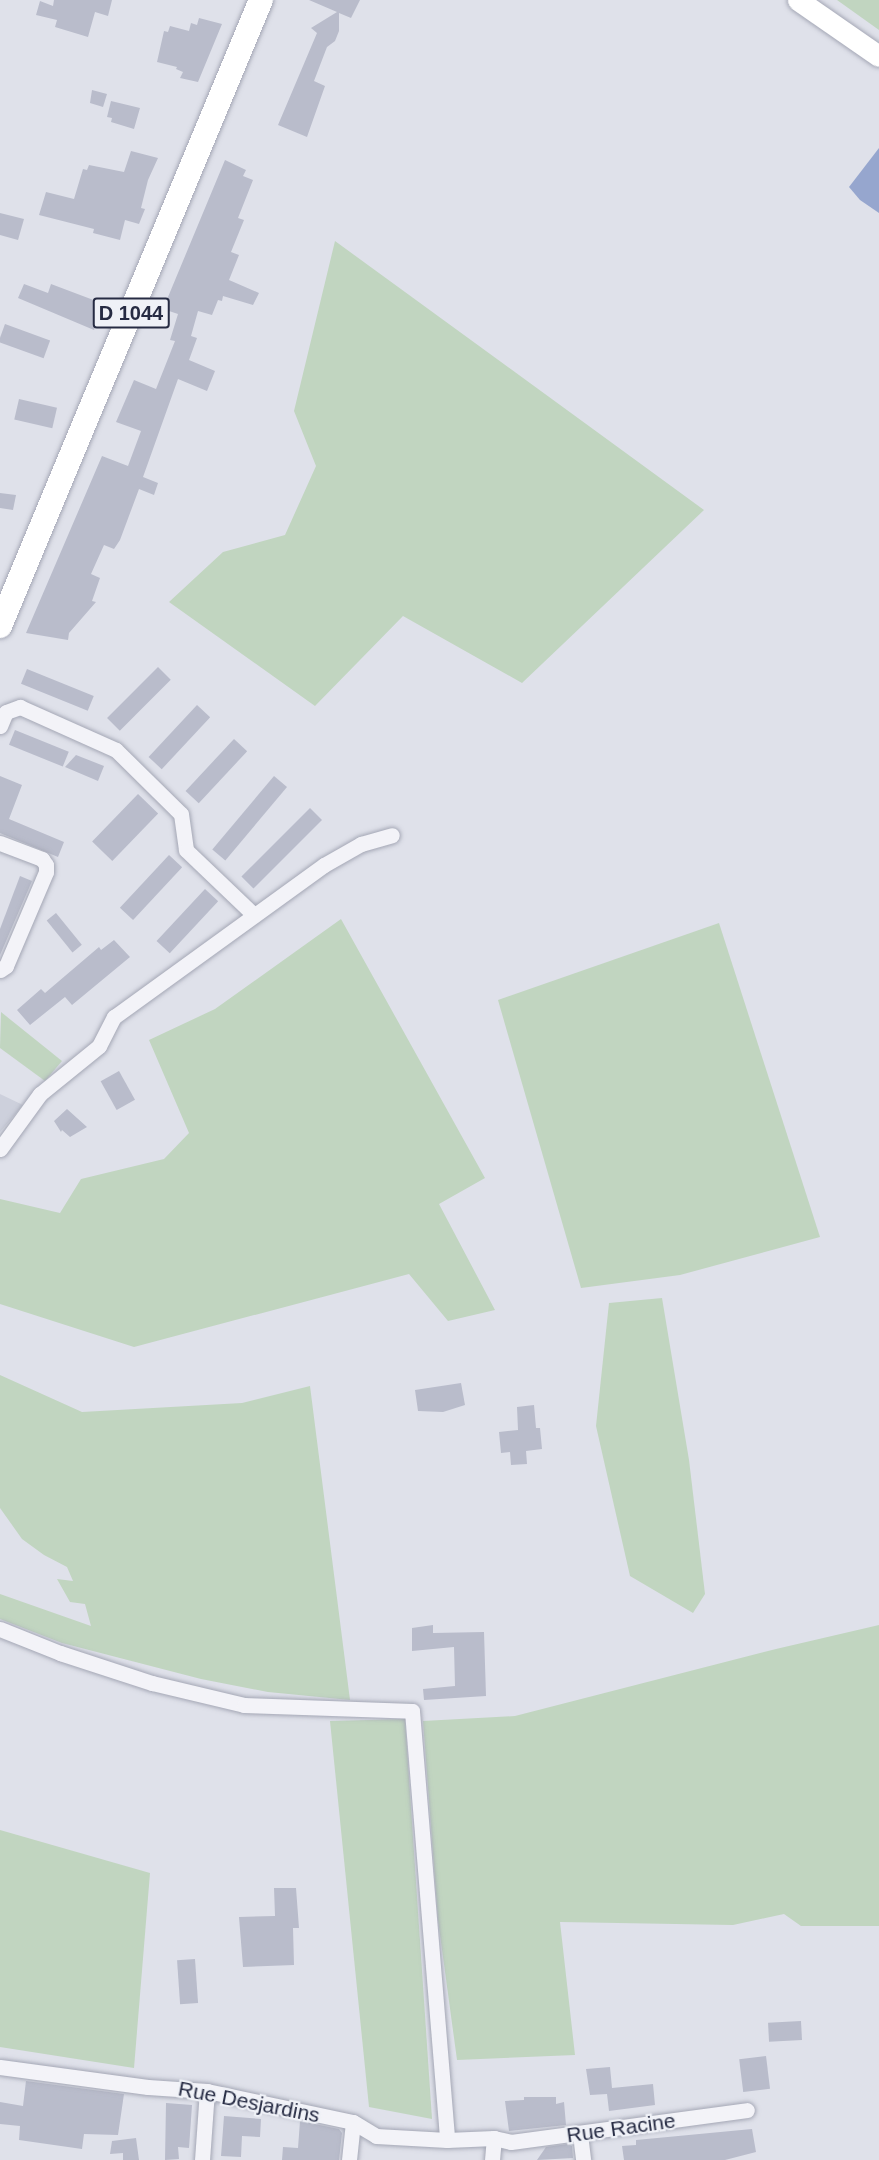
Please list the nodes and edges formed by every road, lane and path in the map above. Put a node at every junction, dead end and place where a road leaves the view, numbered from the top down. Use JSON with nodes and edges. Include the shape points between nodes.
{"nodes":[{"id":1,"x":261,"y":0,"type":"edge"},
{"id":2,"x":798,"y":0,"type":"edge"},
{"id":3,"x":879,"y":57,"type":"edge"},
{"id":4,"x":0,"y":626,"type":"edge"},
{"id":5,"x":0,"y":726,"type":"edge"},
{"id":6,"x":392,"y":835,"type":"dead end"},
{"id":7,"x":0,"y":843,"type":"edge"},
{"id":8,"x":254,"y":915,"type":"junction"},
{"id":9,"x":0,"y":970,"type":"edge"},
{"id":10,"x":0,"y":1149,"type":"edge"},
{"id":11,"x":0,"y":1629,"type":"edge"},
{"id":12,"x":0,"y":2067,"type":"edge"},
{"id":13,"x":207,"y":2091,"type":"junction"},
{"id":14,"x":747,"y":2110,"type":"dead end"},
{"id":15,"x":353,"y":2122,"type":"junction"},
{"id":16,"x":580,"y":2134,"type":"junction"},
{"id":17,"x":494,"y":2138,"type":"junction"},
{"id":18,"x":447,"y":2139,"type":"junction"},
{"id":19,"x":202,"y":2160,"type":"edge"},
{"id":20,"x":349,"y":2160,"type":"edge"},
{"id":21,"x":492,"y":2160,"type":"edge"},
{"id":22,"x":583,"y":2160,"type":"edge"}],
"edges":[{"from":1,"to":4,"type":"main road","number":"D 1044"},
{"from":2,"to":3,"type":"street"},
{"from":5,"to":8,"type":"street","via":[[6,712],[20,707],[116,750],[181,814],[186,850]]},
{"from":6,"to":8,"type":"street","via":[[361,844],[324,865]]},
{"from":7,"to":9,"type":"street","via":[[42,859],[46,865],[6,966]]},
{"from":8,"to":10,"type":"street","via":[[114,1017],[99,1046],[40,1094]]},
{"from":11,"to":18,"type":"street","via":[[152,1683],[244,1704],[412,1711]]},
{"from":12,"to":13,"type":"street","name":"Rue Desjardins"},
{"from":13,"to":15,"type":"street","name":"Rue Desjardins"},
{"from":13,"to":19,"type":"street"},
{"from":14,"to":16,"type":"street","name":"Rue Racine"},
{"from":15,"to":18,"type":"street","name":"Rue Desjardins","via":[[376,2136]]},
{"from":15,"to":20,"type":"street"},
{"from":16,"to":17,"type":"street","name":"Rue Racine","via":[[511,2142]]},
{"from":16,"to":22,"type":"street"},
{"from":17,"to":18,"type":"street","name":"Rue Desjardins"},
{"from":17,"to":21,"type":"street"}]}
